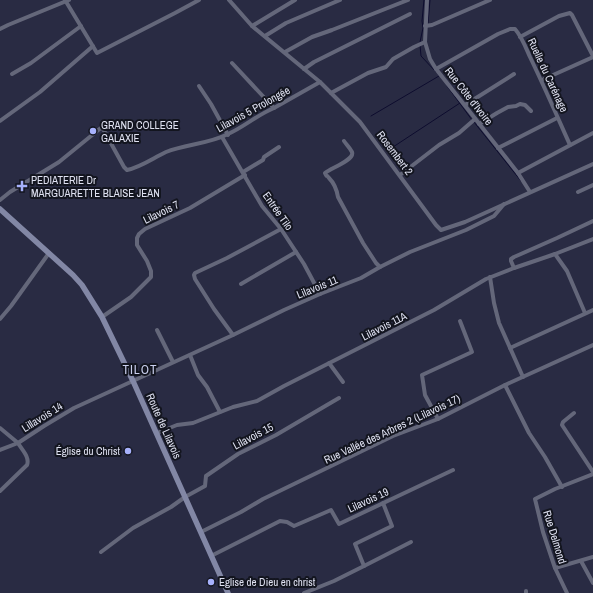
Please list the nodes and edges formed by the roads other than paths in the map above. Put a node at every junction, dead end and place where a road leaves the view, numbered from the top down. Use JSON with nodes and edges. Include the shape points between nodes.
{"nodes":[{"id":1,"x":67,"y":0,"type":"edge"},
{"id":2,"x":198,"y":0,"type":"edge"},
{"id":3,"x":229,"y":0,"type":"edge"},
{"id":4,"x":295,"y":0,"type":"edge"},
{"id":5,"x":340,"y":0,"type":"edge"},
{"id":6,"x":408,"y":0,"type":"edge"},
{"id":7,"x":426,"y":0,"type":"edge"},
{"id":8,"x":490,"y":0,"type":"edge"},
{"id":9,"x":410,"y":14,"type":"dead end"},
{"id":10,"x":81,"y":26,"type":"junction"},
{"id":11,"x":252,"y":26,"type":"junction"},
{"id":12,"x":425,"y":26,"type":"junction"},
{"id":13,"x":0,"y":29,"type":"edge"},
{"id":14,"x":265,"y":36,"type":"junction"},
{"id":15,"x":520,"y":37,"type":"junction"},
{"id":16,"x":424,"y":43,"type":"junction"},
{"id":17,"x":93,"y":46,"type":"junction"},
{"id":18,"x":285,"y":52,"type":"junction"},
{"id":19,"x":593,"y":56,"type":"edge"},
{"id":20,"x":232,"y":63,"type":"dead end"},
{"id":21,"x":304,"y":69,"type":"junction"},
{"id":22,"x":436,"y":69,"type":"junction"},
{"id":23,"x":12,"y":74,"type":"dead end"},
{"id":24,"x":514,"y":74,"type":"dead end"},
{"id":25,"x":542,"y":80,"type":"junction"},
{"id":26,"x":320,"y":82,"type":"junction"},
{"id":27,"x":199,"y":86,"type":"dead end"},
{"id":28,"x":331,"y":93,"type":"junction"},
{"id":29,"x":464,"y":105,"type":"junction"},
{"id":30,"x":274,"y":108,"type":"junction"},
{"id":31,"x":532,"y":111,"type":"dead end"},
{"id":32,"x":557,"y":118,"type":"junction"},
{"id":33,"x":476,"y":119,"type":"junction"},
{"id":34,"x":0,"y":122,"type":"edge"},
{"id":35,"x":479,"y":124,"type":"junction"},
{"id":36,"x":593,"y":133,"type":"edge"},
{"id":37,"x":228,"y":135,"type":"junction"},
{"id":38,"x":222,"y":137,"type":"junction"},
{"id":39,"x":344,"y":141,"type":"dead end"},
{"id":40,"x":570,"y":145,"type":"junction"},
{"id":41,"x":279,"y":147,"type":"dead end"},
{"id":42,"x":498,"y":148,"type":"junction"},
{"id":43,"x":593,"y":164,"type":"edge"},
{"id":44,"x":244,"y":173,"type":"junction"},
{"id":45,"x":518,"y":173,"type":"junction"},
{"id":46,"x":400,"y":175,"type":"junction"},
{"id":47,"x":593,"y":185,"type":"edge"},
{"id":48,"x":530,"y":192,"type":"junction"},
{"id":49,"x":578,"y":192,"type":"dead end"},
{"id":50,"x":0,"y":200,"type":"edge"},
{"id":51,"x":504,"y":204,"type":"junction"},
{"id":52,"x":0,"y":209,"type":"edge"},
{"id":53,"x":593,"y":221,"type":"edge"},
{"id":54,"x":281,"y":229,"type":"junction"},
{"id":55,"x":441,"y":230,"type":"junction"},
{"id":56,"x":444,"y":238,"type":"junction"},
{"id":57,"x":593,"y":239,"type":"edge"},
{"id":58,"x":296,"y":252,"type":"junction"},
{"id":59,"x":49,"y":253,"type":"junction"},
{"id":60,"x":555,"y":254,"type":"junction"},
{"id":61,"x":380,"y":267,"type":"junction"},
{"id":62,"x":514,"y":268,"type":"junction"},
{"id":63,"x":490,"y":277,"type":"junction"},
{"id":64,"x":241,"y":284,"type":"dead end"},
{"id":65,"x":320,"y":294,"type":"junction"},
{"id":66,"x":593,"y":310,"type":"edge"},
{"id":67,"x":585,"y":313,"type":"junction"},
{"id":68,"x":102,"y":317,"type":"junction"},
{"id":69,"x":0,"y":319,"type":"edge"},
{"id":70,"x":460,"y":321,"type":"dead end"},
{"id":71,"x":157,"y":330,"type":"dead end"},
{"id":72,"x":233,"y":335,"type":"junction"},
{"id":73,"x":593,"y":345,"type":"edge"},
{"id":74,"x":510,"y":348,"type":"junction"},
{"id":75,"x":190,"y":354,"type":"junction"},
{"id":76,"x":174,"y":362,"type":"junction"},
{"id":77,"x":329,"y":363,"type":"junction"},
{"id":78,"x":523,"y":377,"type":"junction"},
{"id":79,"x":132,"y":380,"type":"junction"},
{"id":80,"x":343,"y":382,"type":"dead end"},
{"id":81,"x":505,"y":385,"type":"junction"},
{"id":82,"x":339,"y":398,"type":"dead end"},
{"id":83,"x":220,"y":412,"type":"junction"},
{"id":84,"x":574,"y":413,"type":"dead end"},
{"id":85,"x":438,"y":419,"type":"junction"},
{"id":86,"x":0,"y":428,"type":"edge"},
{"id":87,"x":157,"y":434,"type":"junction"},
{"id":88,"x":18,"y":443,"type":"junction"},
{"id":89,"x":0,"y":450,"type":"edge"},
{"id":90,"x":453,"y":470,"type":"dead end"},
{"id":91,"x":593,"y":473,"type":"edge"},
{"id":92,"x":562,"y":487,"type":"junction"},
{"id":93,"x":0,"y":491,"type":"edge"},
{"id":94,"x":185,"y":497,"type":"junction"},
{"id":95,"x":382,"y":503,"type":"junction"},
{"id":96,"x":201,"y":532,"type":"junction"},
{"id":97,"x":411,"y":542,"type":"dead end"},
{"id":98,"x":101,"y":552,"type":"dead end"},
{"id":99,"x":211,"y":556,"type":"junction"},
{"id":100,"x":593,"y":557,"type":"edge"},
{"id":101,"x":581,"y":560,"type":"junction"},
{"id":102,"x":364,"y":566,"type":"junction"},
{"id":103,"x":555,"y":568,"type":"junction"},
{"id":104,"x":593,"y":583,"type":"edge"},
{"id":105,"x":228,"y":593,"type":"edge"},
{"id":106,"x":304,"y":593,"type":"edge"},
{"id":107,"x":567,"y":593,"type":"edge"}],
"edges":[{"from":1,"to":10,"type":"street"},
{"from":1,"to":13,"type":"street"},
{"from":2,"to":17,"type":"street","via":[[97,53]]},
{"from":3,"to":11,"type":"street","name":"Rosembert 2"},
{"from":4,"to":11,"type":"street"},
{"from":5,"to":14,"type":"street","via":[[286,23]]},
{"from":6,"to":18,"type":"street","via":[[312,37]]},
{"from":7,"to":12,"type":"street","name":"Rue Côte d'Ivoire"},
{"from":8,"to":12,"type":"street"},
{"from":9,"to":21,"type":"street"},
{"from":10,"to":17,"type":"street"},
{"from":10,"to":23,"type":"street"},
{"from":11,"to":14,"type":"street","name":"Rosembert 2"},
{"from":12,"to":16,"type":"street","name":"Rue Côte d'Ivoire"},
{"from":14,"to":18,"type":"street","name":"Rosembert 2"},
{"from":15,"to":19,"type":"street","via":[[559,16],[570,13]]},
{"from":15,"to":22,"type":"street","name":"Ruelle du Carénage","via":[[515,29],[510,29]]},
{"from":15,"to":25,"type":"street","name":"Ruelle du Carénage"},
{"from":16,"to":22,"type":"street","name":"Rue Côte d'Ivoire"},
{"from":16,"to":28,"type":"street","via":[[393,58],[386,66]]},
{"from":17,"to":34,"type":"street","via":[[40,92]]},
{"from":18,"to":21,"type":"street","name":"Rosembert 2"},
{"from":19,"to":25,"type":"street"},
{"from":20,"to":30,"type":"street"},
{"from":21,"to":26,"type":"street","name":"Rosembert 2"},
{"from":22,"to":29,"type":"street","name":"Rue Côte d'Ivoire"},
{"from":24,"to":29,"type":"street"},
{"from":25,"to":32,"type":"street","name":"Ruelle du Carénage"},
{"from":26,"to":28,"type":"street","name":"Rosembert 2"},
{"from":26,"to":30,"type":"street","name":"Lilavois 5 Prolongée"},
{"from":27,"to":37,"type":"street"},
{"from":28,"to":46,"type":"street","name":"Rosembert 2","via":[[360,122]]},
{"from":29,"to":33,"type":"street","name":"Rue Côte d'Ivoire"},
{"from":30,"to":37,"type":"street","name":"Lilavois 5 Prolongée"},
{"from":31,"to":35,"type":"street","via":[[520,104],[508,107]]},
{"from":32,"to":40,"type":"street","name":"Ruelle du Carénage"},
{"from":32,"to":42,"type":"street"},
{"from":33,"to":35,"type":"street","name":"Rue Côte d'Ivoire"},
{"from":33,"to":46,"type":"street"},
{"from":35,"to":42,"type":"street","name":"Rue Côte d'Ivoire"},
{"from":36,"to":40,"type":"street"},
{"from":37,"to":38,"type":"street","name":"Lilavois 5 Prolongée"},
{"from":38,"to":44,"type":"street","name":"Entrée Tilo"},
{"from":38,"to":50,"type":"street","name":"Lilavois 5 Prolongée","via":[[168,151],[127,170],[102,127],[59,162]]},
{"from":39,"to":61,"type":"street","via":[[352,155],[325,173],[348,217]]},
{"from":40,"to":45,"type":"street"},
{"from":41,"to":44,"type":"street"},
{"from":42,"to":45,"type":"street","name":"Rue Côte d'Ivoire"},
{"from":43,"to":48,"type":"street"},
{"from":44,"to":54,"type":"street","name":"Entrée Tilo","via":[[262,206]]},
{"from":44,"to":68,"type":"street","name":"Lilavois 7","via":[[190,208],[139,234],[137,245],[152,271],[151,277],[131,298]]},
{"from":45,"to":48,"type":"street","name":"Rue Côte d'Ivoire"},
{"from":46,"to":55,"type":"street","name":"Rosembert 2"},
{"from":47,"to":49,"type":"street"},
{"from":48,"to":51,"type":"street"},
{"from":51,"to":55,"type":"street"},
{"from":51,"to":56,"type":"street","name":"Lilavois 11","via":[[494,216]]},
{"from":52,"to":59,"type":"main road","name":"Route de Lilavois"},
{"from":53,"to":62,"type":"street","via":[[514,256],[511,261]]},
{"from":54,"to":58,"type":"street","name":"Entrée Tilo"},
{"from":54,"to":72,"type":"street","via":[[194,274],[214,309]]},
{"from":55,"to":56,"type":"street","name":"Rosembert 2"},
{"from":56,"to":61,"type":"street","name":"Lilavois 11"},
{"from":57,"to":60,"type":"street","name":"Lilavois 11A"},
{"from":58,"to":64,"type":"street"},
{"from":58,"to":65,"type":"street","name":"Entrée Tilo"},
{"from":59,"to":68,"type":"main road","name":"Route de Lilavois","via":[[82,285]]},
{"from":59,"to":69,"type":"street"},
{"from":60,"to":62,"type":"street","name":"Lilavois 11A"},
{"from":60,"to":67,"type":"street","via":[[567,271]]},
{"from":61,"to":65,"type":"street","name":"Lilavois 11","via":[[361,278]]},
{"from":62,"to":63,"type":"street","name":"Lilavois 11A"},
{"from":63,"to":74,"type":"street","via":[[499,323]]},
{"from":63,"to":77,"type":"street","name":"Lilavois 11A","via":[[428,313]]},
{"from":65,"to":72,"type":"street","name":"Lilavois 11"},
{"from":66,"to":67,"type":"street"},
{"from":67,"to":74,"type":"street"},
{"from":68,"to":79,"type":"main road","name":"Route de Lilavois"},
{"from":70,"to":85,"type":"street","via":[[472,352],[422,375],[426,395]]},
{"from":71,"to":76,"type":"street"},
{"from":72,"to":75,"type":"street","name":"Lilavois 11"},
{"from":73,"to":78,"type":"street","name":"Rue Vallée des Arbres 2 (Lilavois 17)"},
{"from":74,"to":78,"type":"street"},
{"from":75,"to":76,"type":"street","name":"Lilavois 11"},
{"from":75,"to":83,"type":"street","via":[[198,375]]},
{"from":76,"to":79,"type":"street","name":"Lilavois 11"},
{"from":77,"to":80,"type":"street"},
{"from":77,"to":83,"type":"street","name":"Lilavois 11A","via":[[257,401]]},
{"from":78,"to":81,"type":"street","name":"Rue Vallée des Arbres 2 (Lilavois 17)"},
{"from":79,"to":87,"type":"main road","name":"Route de Lilavois"},
{"from":79,"to":88,"type":"street","name":"Lillavois 14","via":[[62,415]]},
{"from":81,"to":85,"type":"street","name":"Rue Vallée des Arbres 2 (Lilavois 17)"},
{"from":81,"to":92,"type":"street","via":[[528,433]]},
{"from":82,"to":94,"type":"street","name":"Lilavois 15","via":[[238,454],[206,476],[205,486]]},
{"from":83,"to":87,"type":"street","name":"Lilavois 11A"},
{"from":84,"to":91,"type":"street","via":[[562,424]]},
{"from":85,"to":96,"type":"street","name":"Rue Vallée des Arbres 2 (Lilavois 17)","via":[[386,440]]},
{"from":86,"to":88,"type":"street"},
{"from":87,"to":94,"type":"main road","name":"Route de Lilavois"},
{"from":88,"to":89,"type":"street"},
{"from":88,"to":93,"type":"street","name":"Lillavois 14","via":[[28,457],[27,465]]},
{"from":90,"to":95,"type":"street","name":"Lilavois 19"},
{"from":91,"to":92,"type":"street","name":"Rue Delmond"},
{"from":92,"to":103,"type":"street","name":"Rue Delmond","via":[[535,499]]},
{"from":94,"to":96,"type":"main road","name":"Route de Lilavois"},
{"from":94,"to":98,"type":"street","via":[[133,528]]},
{"from":95,"to":99,"type":"street","name":"Lilavois 19","via":[[339,524],[331,510],[294,526],[280,521]]},
{"from":95,"to":102,"type":"street","via":[[392,526],[355,544]]},
{"from":96,"to":99,"type":"main road","name":"Route de Lilavois"},
{"from":97,"to":102,"type":"street"},
{"from":99,"to":105,"type":"main road","name":"Route de Lilavois"},
{"from":100,"to":101,"type":"street"},
{"from":101,"to":103,"type":"street"},
{"from":101,"to":104,"type":"street"},
{"from":102,"to":106,"type":"street"},
{"from":103,"to":107,"type":"street","name":"Rue Delmond"}]}
